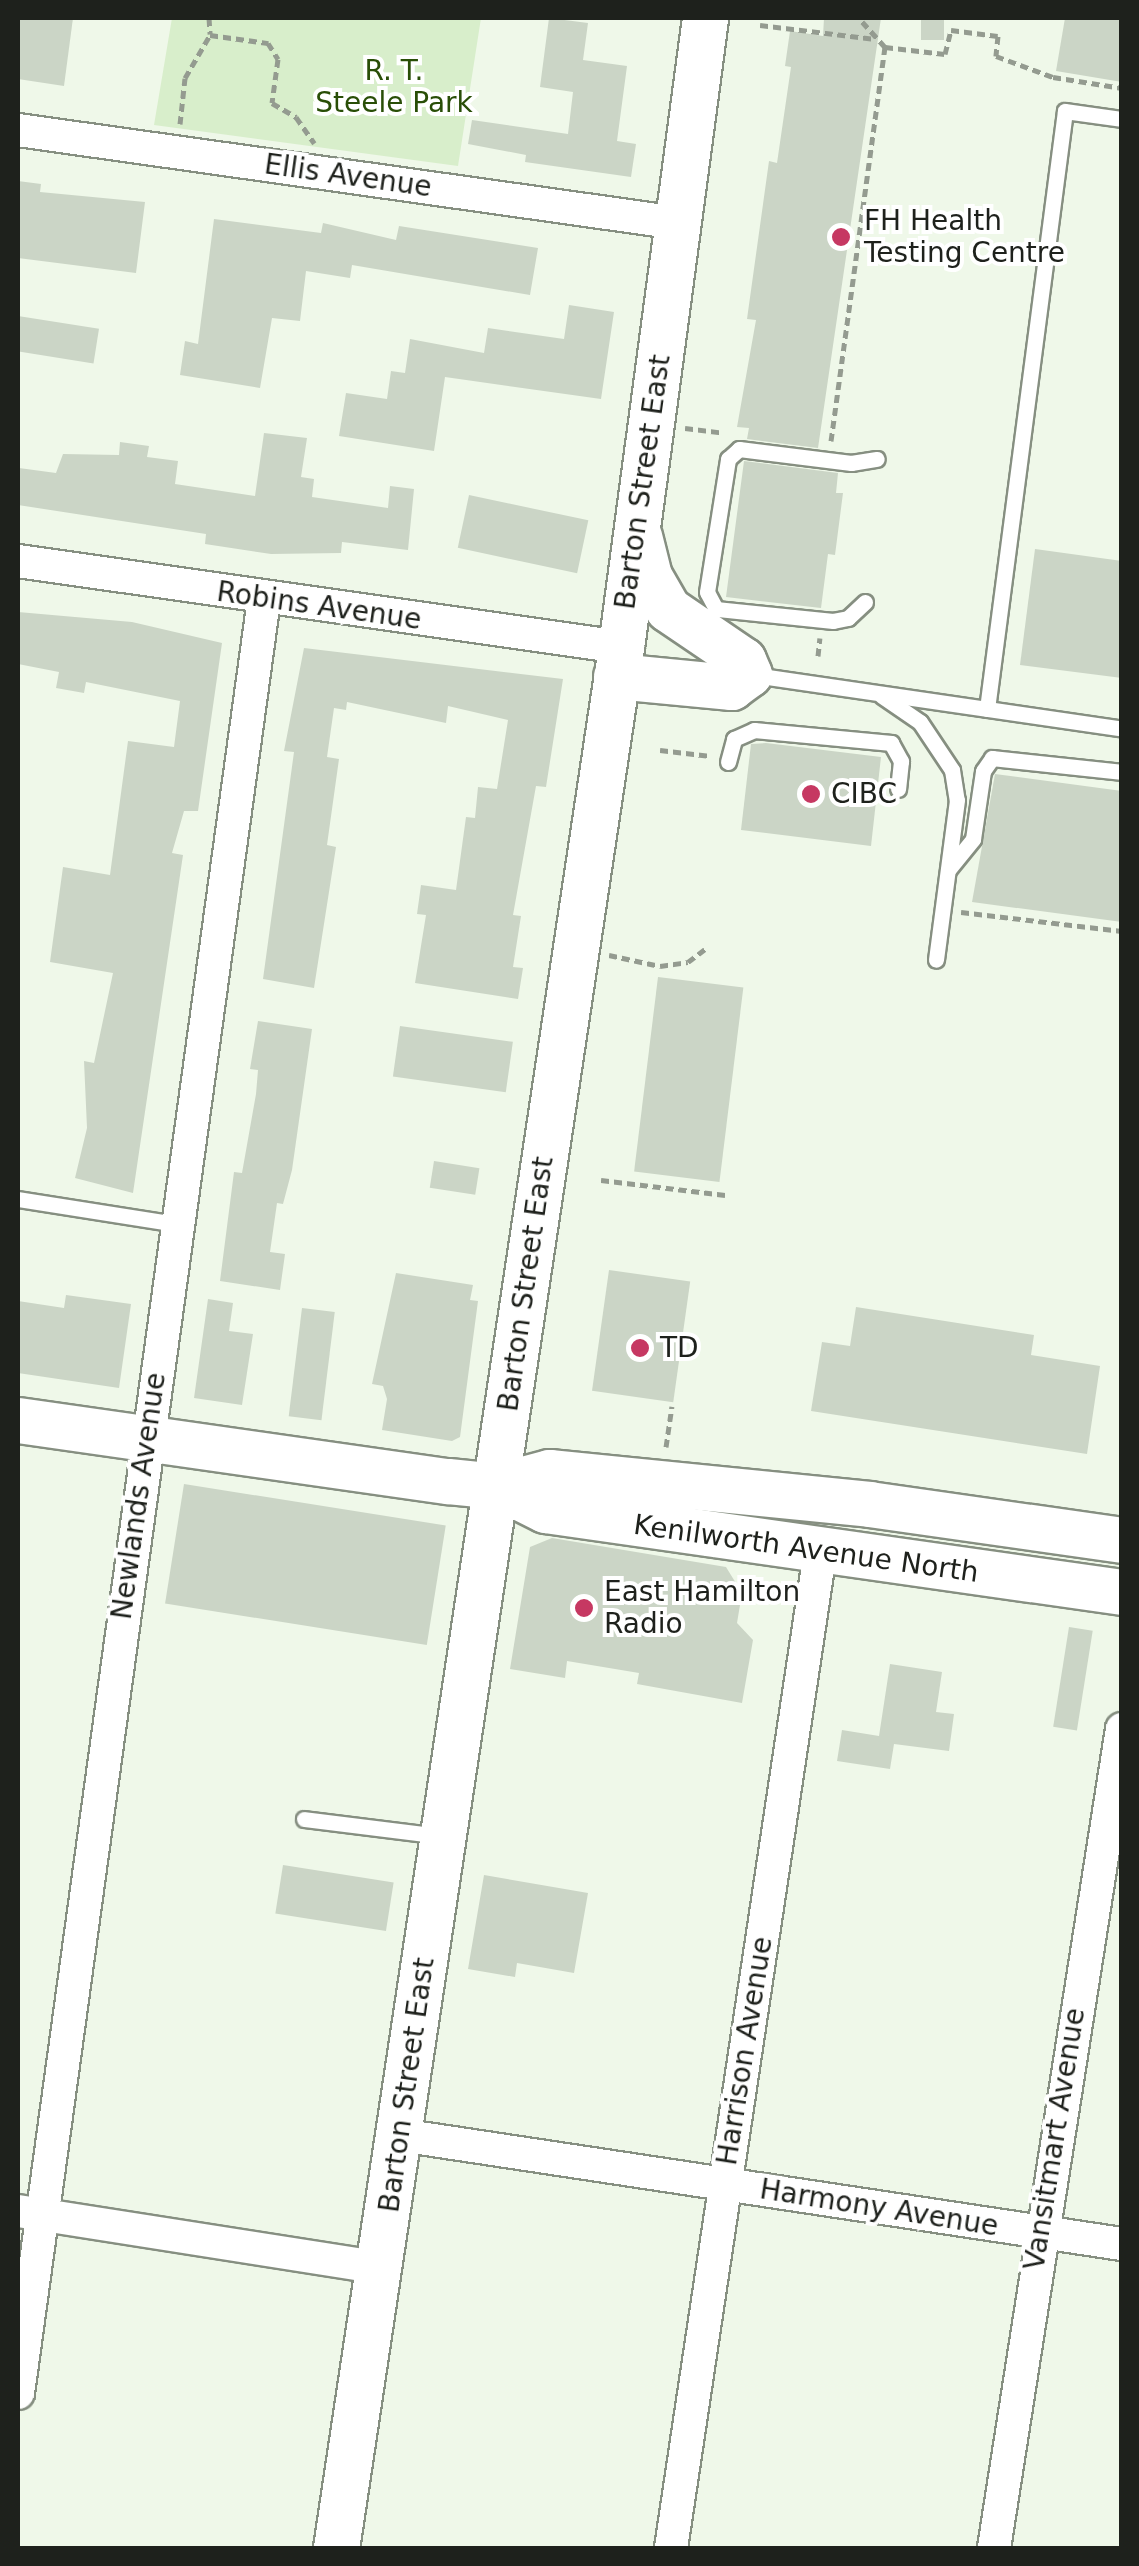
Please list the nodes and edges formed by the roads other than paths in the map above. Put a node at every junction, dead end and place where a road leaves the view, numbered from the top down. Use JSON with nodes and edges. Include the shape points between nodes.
{"nodes":[{"id":1,"x":705,"y":18,"type":"edge"},
{"id":2,"x":1122,"y":119,"type":"edge"},
{"id":3,"x":18,"y":130,"type":"edge"},
{"id":4,"x":678,"y":223,"type":"junction"},
{"id":5,"x":877,"y":459,"type":"dead end"},
{"id":6,"x":637,"y":527,"type":"junction"},
{"id":7,"x":18,"y":560,"type":"edge"},
{"id":8,"x":264,"y":600,"type":"junction"},
{"id":9,"x":865,"y":602,"type":"dead end"},
{"id":10,"x":619,"y":662,"type":"junction"},
{"id":11,"x":749,"y":674,"type":"junction"},
{"id":12,"x":879,"y":694,"type":"junction"},
{"id":13,"x":987,"y":709,"type":"junction"},
{"id":14,"x":1122,"y":729,"type":"edge"},
{"id":15,"x":728,"y":762,"type":"road end"},
{"id":16,"x":1122,"y":772,"type":"edge"},
{"id":17,"x":898,"y":789,"type":"dead end"},
{"id":18,"x":947,"y":871,"type":"junction"},
{"id":19,"x":936,"y":960,"type":"dead end"},
{"id":20,"x":18,"y":1199,"type":"edge"},
{"id":21,"x":176,"y":1224,"type":"junction"},
{"id":22,"x":18,"y":1420,"type":"edge"},
{"id":23,"x":147,"y":1438,"type":"junction"},
{"id":24,"x":497,"y":1486,"type":"junction"},
{"id":25,"x":1122,"y":1540,"type":"edge"},
{"id":26,"x":820,"y":1553,"type":"junction"},
{"id":27,"x":1122,"y":1592,"type":"edge"},
{"id":28,"x":1122,"y":1730,"type":"edge"},
{"id":29,"x":304,"y":1819,"type":"dead end"},
{"id":30,"x":444,"y":1837,"type":"junction"},
{"id":31,"x":400,"y":2135,"type":"junction"},
{"id":32,"x":724,"y":2185,"type":"junction"},
{"id":33,"x":30,"y":2213,"type":"edge"},
{"id":34,"x":1040,"y":2232,"type":"junction"},
{"id":35,"x":1122,"y":2244,"type":"edge"},
{"id":36,"x":380,"y":2268,"type":"junction"},
{"id":37,"x":18,"y":2394,"type":"edge"},
{"id":38,"x":336,"y":2548,"type":"edge"},
{"id":39,"x":672,"y":2548,"type":"edge"},
{"id":40,"x":994,"y":2548,"type":"edge"}],
"edges":[{"from":1,"to":4,"type":"main road","name":"Barton Street East"},
{"from":2,"to":13,"type":"lane","via":[[1064,111]]},
{"from":3,"to":4,"type":"street","name":"Ellis Avenue"},
{"from":4,"to":6,"type":"main road","name":"Barton Street East"},
{"from":5,"to":9,"type":"lane","via":[[739,449],[728,459],[707,592],[716,609],[833,622]]},
{"from":6,"to":10,"type":"main road","name":"Barton Street East"},
{"from":6,"to":11,"type":"main road","via":[[649,576],[668,609],[742,660]]},
{"from":7,"to":8,"type":"street","name":"Robins Avenue"},
{"from":8,"to":10,"type":"street","name":"Robins Avenue"},
{"from":8,"to":21,"type":"street","name":"Newlands Avenue"},
{"from":10,"to":11,"type":"main road","via":[[731,687]]},
{"from":10,"to":24,"type":"main road","name":"Barton Street East"},
{"from":11,"to":12,"type":"lane"},
{"from":12,"to":13,"type":"lane"},
{"from":12,"to":18,"type":"lane","via":[[920,722],[952,770],[957,800]]},
{"from":13,"to":14,"type":"lane"},
{"from":15,"to":17,"type":"lane","via":[[734,739],[754,730],[891,743],[901,761]]},
{"from":16,"to":18,"type":"lane","via":[[992,758],[983,770],[974,839]]},
{"from":18,"to":19,"type":"lane"},
{"from":20,"to":21,"type":"lane"},
{"from":21,"to":23,"type":"street","name":"Newlands Avenue"},
{"from":22,"to":23,"type":"main road","name":"Kenilworth Avenue North"},
{"from":23,"to":24,"type":"main road","name":"Kenilworth Avenue North"},
{"from":23,"to":33,"type":"street","name":"Newlands Avenue"},
{"from":24,"to":25,"type":"main road","name":"Kenilworth Avenue North","via":[[549,1472],[869,1504]]},
{"from":24,"to":26,"type":"main road","name":"Kenilworth Avenue North","via":[[545,1510]]},
{"from":24,"to":30,"type":"main road","name":"Barton Street East"},
{"from":26,"to":27,"type":"main road","name":"Kenilworth Avenue North"},
{"from":26,"to":32,"type":"street","name":"Harrison Avenue"},
{"from":28,"to":34,"type":"street","name":"Vansitmart Avenue"},
{"from":29,"to":30,"type":"lane"},
{"from":30,"to":31,"type":"main road","name":"Barton Street East"},
{"from":31,"to":32,"type":"street","name":"Harmony Avenue"},
{"from":31,"to":36,"type":"main road","name":"Barton Street East"},
{"from":32,"to":34,"type":"street","name":"Harmony Avenue"},
{"from":32,"to":39,"type":"street","name":"Harrison Avenue"},
{"from":33,"to":36,"type":"street"},
{"from":33,"to":37,"type":"street","name":"Newlands Avenue"},
{"from":34,"to":35,"type":"street","name":"Harmony Avenue"},
{"from":34,"to":40,"type":"street","name":"Vansitmart Avenue"},
{"from":36,"to":38,"type":"main road","name":"Barton Street East"}]}
